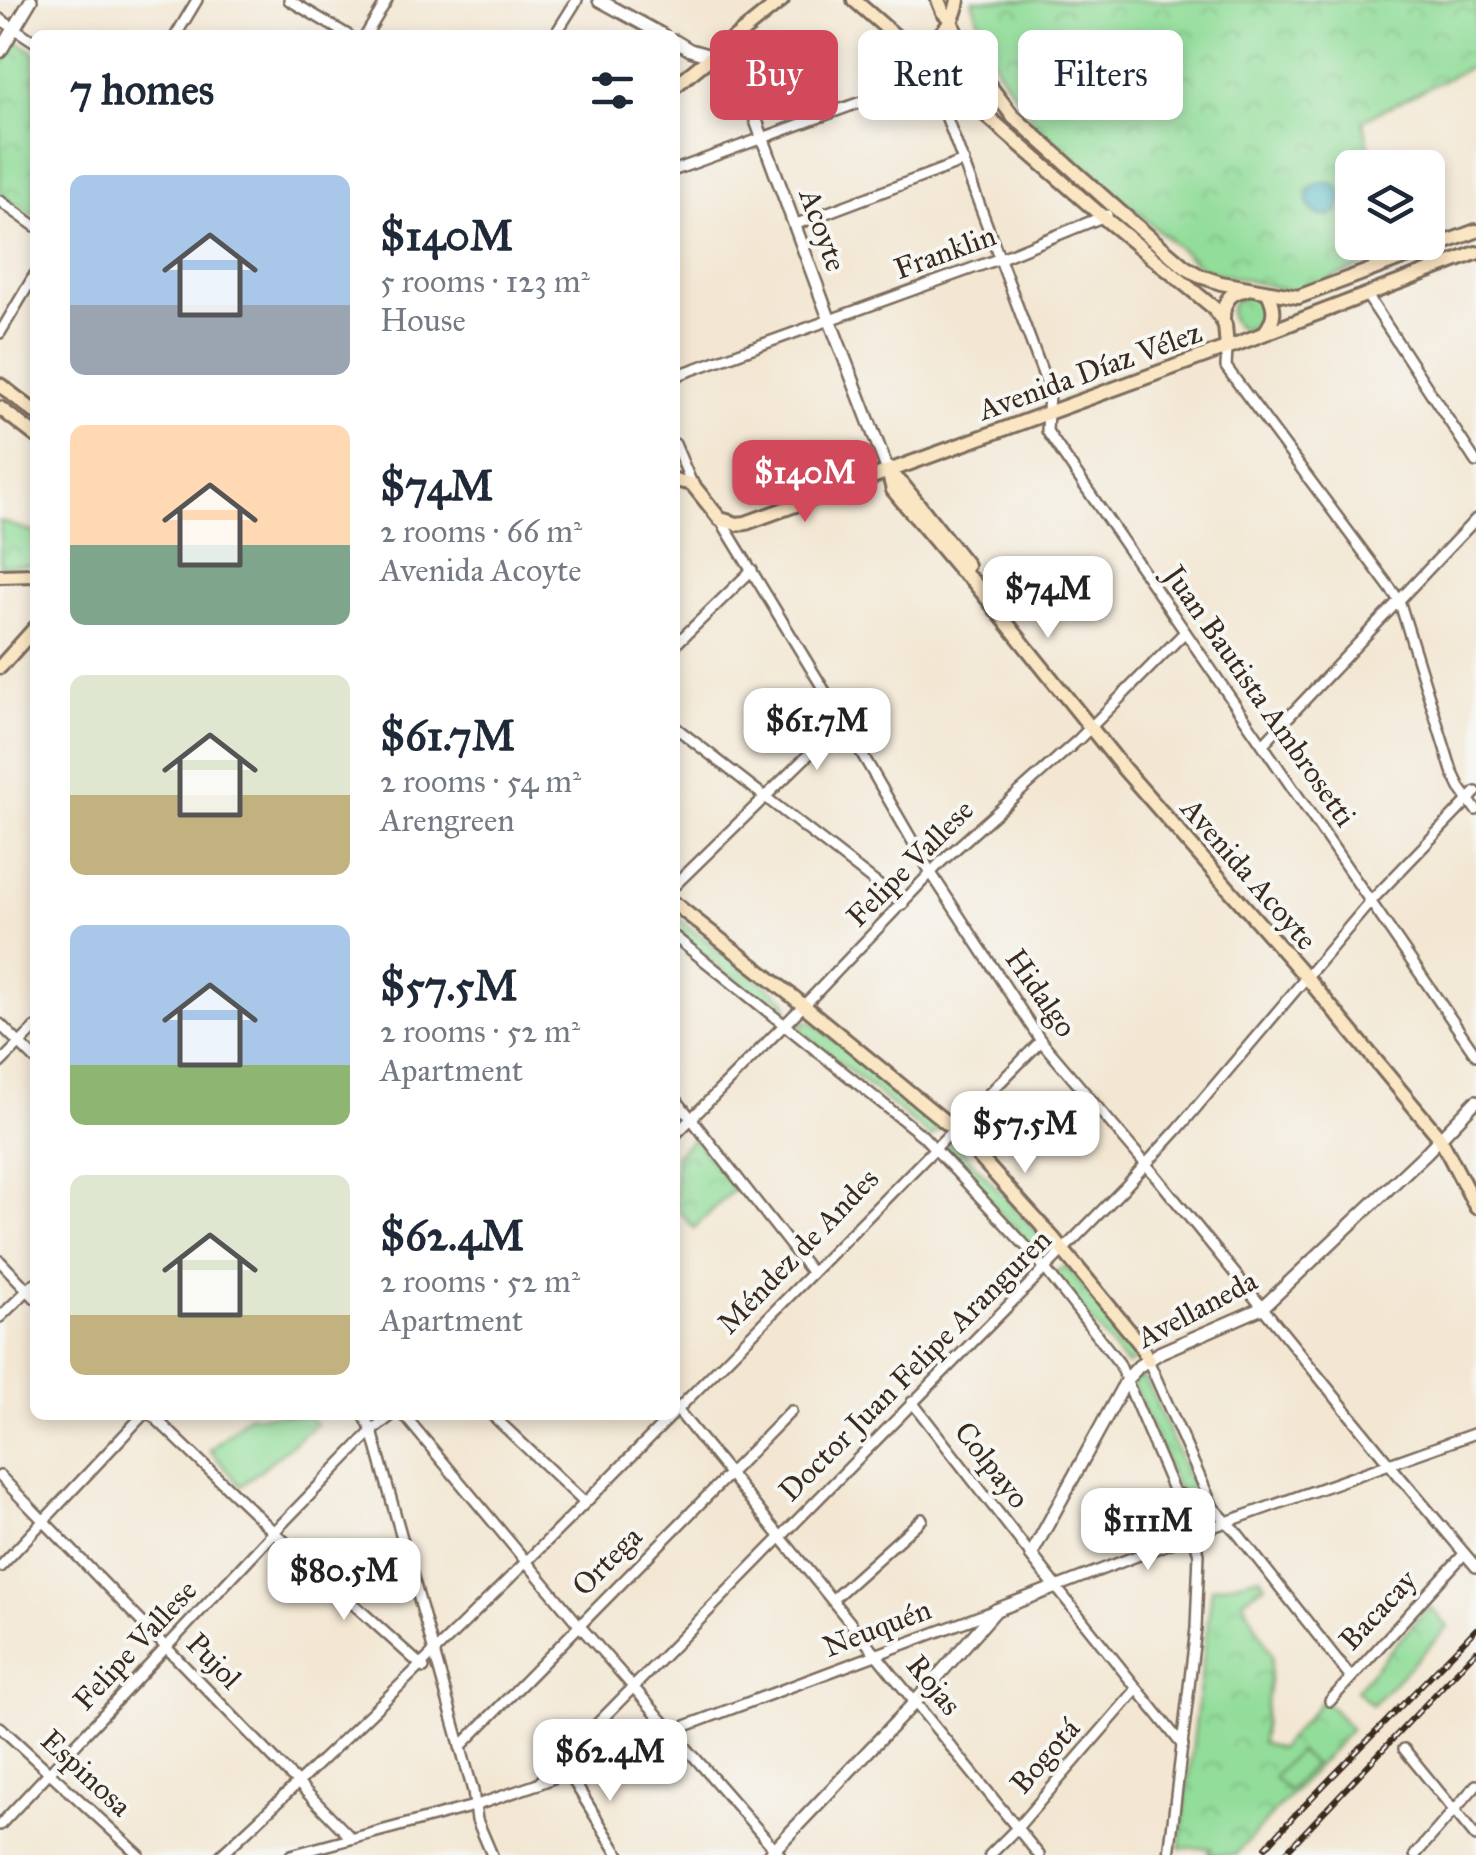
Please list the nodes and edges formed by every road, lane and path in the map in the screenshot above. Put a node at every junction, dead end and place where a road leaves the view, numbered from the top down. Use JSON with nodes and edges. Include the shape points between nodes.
{"nodes":[{"id":1,"x":31,"y":0,"type":"edge"},
{"id":2,"x":197,"y":0,"type":"edge"},
{"id":3,"x":289,"y":0,"type":"edge"},
{"id":4,"x":386,"y":0,"type":"edge"},
{"id":5,"x":577,"y":0,"type":"edge"},
{"id":6,"x":599,"y":0,"type":"edge"},
{"id":7,"x":782,"y":0,"type":"edge"},
{"id":8,"x":854,"y":0,"type":"edge"},
{"id":9,"x":938,"y":0,"type":"edge"},
{"id":10,"x":958,"y":0,"type":"edge"},
{"id":11,"x":0,"y":19,"type":"edge"},
{"id":12,"x":951,"y":20,"type":"junction"},
{"id":13,"x":14,"y":28,"type":"junction"},
{"id":14,"x":180,"y":30,"type":"edge"},
{"id":15,"x":340,"y":30,"type":"edge"},
{"id":16,"x":369,"y":30,"type":"edge"},
{"id":17,"x":558,"y":30,"type":"edge"},
{"id":18,"x":654,"y":30,"type":"edge"},
{"id":19,"x":745,"y":30,"type":"edge"},
{"id":20,"x":889,"y":30,"type":"edge"},
{"id":21,"x":943,"y":30,"type":"edge"},
{"id":22,"x":955,"y":30,"type":"edge"},
{"id":23,"x":30,"y":39,"type":"edge"},
{"id":24,"x":680,"y":43,"type":"edge"},
{"id":25,"x":0,"y":52,"type":"edge"},
{"id":26,"x":710,"y":56,"type":"edge"},
{"id":27,"x":710,"y":59,"type":"edge"},
{"id":28,"x":680,"y":82,"type":"edge"},
{"id":29,"x":998,"y":100,"type":"edge"},
{"id":30,"x":858,"y":103,"type":"edge"},
{"id":31,"x":756,"y":120,"type":"edge"},
{"id":32,"x":948,"y":120,"type":"edge"},
{"id":33,"x":992,"y":120,"type":"edge"},
{"id":34,"x":763,"y":138,"type":"junction"},
{"id":35,"x":964,"y":161,"type":"junction"},
{"id":36,"x":680,"y":168,"type":"edge"},
{"id":37,"x":0,"y":202,"type":"edge"},
{"id":38,"x":1118,"y":210,"type":"junction"},
{"id":39,"x":1103,"y":217,"type":"junction"},
{"id":40,"x":30,"y":223,"type":"edge"},
{"id":41,"x":794,"y":224,"type":"junction"},
{"id":42,"x":1476,"y":231,"type":"edge"},
{"id":43,"x":1476,"y":252,"type":"edge"},
{"id":44,"x":1001,"y":258,"type":"junction"},
{"id":45,"x":30,"y":282,"type":"edge"},
{"id":46,"x":1342,"y":282,"type":"junction"},
{"id":47,"x":1253,"y":290,"type":"junction"},
{"id":48,"x":1268,"y":294,"type":"junction"},
{"id":49,"x":1366,"y":294,"type":"junction"},
{"id":50,"x":1223,"y":319,"type":"junction"},
{"id":51,"x":830,"y":321,"type":"junction"},
{"id":52,"x":0,"y":333,"type":"edge"},
{"id":53,"x":1263,"y":334,"type":"junction"},
{"id":54,"x":1227,"y":348,"type":"junction"},
{"id":55,"x":680,"y":374,"type":"edge"},
{"id":56,"x":0,"y":385,"type":"edge"},
{"id":57,"x":0,"y":408,"type":"edge"},
{"id":58,"x":30,"y":408,"type":"edge"},
{"id":59,"x":1048,"y":412,"type":"junction"},
{"id":60,"x":30,"y":430,"type":"edge"},
{"id":61,"x":680,"y":456,"type":"edge"},
{"id":62,"x":1476,"y":462,"type":"edge"},
{"id":63,"x":888,"y":471,"type":"junction"},
{"id":64,"x":680,"y":481,"type":"edge"},
{"id":65,"x":692,"y":484,"type":"junction"},
{"id":66,"x":720,"y":519,"type":"junction"},
{"id":67,"x":1476,"y":519,"type":"edge"},
{"id":68,"x":752,"y":570,"type":"junction"},
{"id":69,"x":30,"y":574,"type":"edge"},
{"id":70,"x":0,"y":576,"type":"edge"},
{"id":71,"x":1400,"y":600,"type":"junction"},
{"id":72,"x":1185,"y":632,"type":"junction"},
{"id":73,"x":30,"y":634,"type":"edge"},
{"id":74,"x":680,"y":640,"type":"edge"},
{"id":75,"x":0,"y":667,"type":"edge"},
{"id":76,"x":843,"y":721,"type":"junction"},
{"id":77,"x":1090,"y":727,"type":"junction"},
{"id":78,"x":680,"y":732,"type":"edge"},
{"id":79,"x":1263,"y":744,"type":"junction"},
{"id":80,"x":1476,"y":792,"type":"edge"},
{"id":81,"x":764,"y":797,"type":"junction"},
{"id":82,"x":1468,"y":800,"type":"junction"},
{"id":83,"x":1476,"y":810,"type":"edge"},
{"id":84,"x":931,"y":873,"type":"junction"},
{"id":85,"x":680,"y":880,"type":"edge"},
{"id":86,"x":1371,"y":901,"type":"junction"},
{"id":87,"x":903,"y":904,"type":"junction"},
{"id":88,"x":680,"y":908,"type":"edge"},
{"id":89,"x":680,"y":941,"type":"edge"},
{"id":90,"x":1307,"y":978,"type":"junction"},
{"id":91,"x":804,"y":1006,"type":"junction"},
{"id":92,"x":0,"y":1024,"type":"edge"},
{"id":93,"x":785,"y":1025,"type":"junction"},
{"id":94,"x":30,"y":1033,"type":"edge"},
{"id":95,"x":1041,"y":1041,"type":"junction"},
{"id":96,"x":19,"y":1044,"type":"junction"},
{"id":97,"x":30,"y":1055,"type":"edge"},
{"id":98,"x":1476,"y":1055,"type":"edge"},
{"id":99,"x":0,"y":1063,"type":"edge"},
{"id":100,"x":1476,"y":1101,"type":"edge"},
{"id":101,"x":680,"y":1105,"type":"edge"},
{"id":102,"x":690,"y":1119,"type":"junction"},
{"id":103,"x":954,"y":1129,"type":"junction"},
{"id":104,"x":680,"y":1130,"type":"edge"},
{"id":105,"x":1440,"y":1138,"type":"junction"},
{"id":106,"x":936,"y":1147,"type":"junction"},
{"id":107,"x":1146,"y":1164,"type":"junction"},
{"id":108,"x":1476,"y":1208,"type":"edge"},
{"id":109,"x":1063,"y":1250,"type":"junction"},
{"id":110,"x":0,"y":1261,"type":"edge"},
{"id":111,"x":1046,"y":1268,"type":"junction"},
{"id":112,"x":812,"y":1273,"type":"junction"},
{"id":113,"x":30,"y":1288,"type":"edge"},
{"id":114,"x":30,"y":1292,"type":"edge"},
{"id":115,"x":1262,"y":1308,"type":"junction"},
{"id":116,"x":0,"y":1317,"type":"edge"},
{"id":117,"x":1148,"y":1360,"type":"junction"},
{"id":118,"x":1128,"y":1379,"type":"junction"},
{"id":119,"x":912,"y":1402,"type":"junction"},
{"id":120,"x":680,"y":1406,"type":"edge"},
{"id":121,"x":791,"y":1411,"type":"dead end"},
{"id":122,"x":680,"y":1417,"type":"edge"},
{"id":123,"x":138,"y":1420,"type":"edge"},
{"id":124,"x":157,"y":1420,"type":"edge"},
{"id":125,"x":366,"y":1420,"type":"edge"},
{"id":126,"x":386,"y":1420,"type":"edge"},
{"id":127,"x":408,"y":1420,"type":"edge"},
{"id":128,"x":497,"y":1420,"type":"edge"},
{"id":129,"x":666,"y":1420,"type":"edge"},
{"id":130,"x":372,"y":1431,"type":"junction"},
{"id":131,"x":1476,"y":1433,"type":"edge"},
{"id":132,"x":1390,"y":1464,"type":"junction"},
{"id":133,"x":729,"y":1473,"type":"junction"},
{"id":134,"x":0,"y":1476,"type":"edge"},
{"id":135,"x":585,"y":1504,"type":"junction"},
{"id":136,"x":1213,"y":1507,"type":"junction"},
{"id":137,"x":922,"y":1519,"type":"dead end"},
{"id":138,"x":44,"y":1522,"type":"junction"},
{"id":139,"x":1227,"y":1522,"type":"junction"},
{"id":140,"x":274,"y":1532,"type":"junction"},
{"id":141,"x":1193,"y":1535,"type":"junction"},
{"id":142,"x":782,"y":1536,"type":"junction"},
{"id":143,"x":1464,"y":1554,"type":"junction"},
{"id":144,"x":1031,"y":1555,"type":"junction"},
{"id":145,"x":528,"y":1563,"type":"junction"},
{"id":146,"x":0,"y":1567,"type":"edge"},
{"id":147,"x":1476,"y":1567,"type":"edge"},
{"id":148,"x":1056,"y":1587,"type":"junction"},
{"id":149,"x":833,"y":1599,"type":"junction"},
{"id":150,"x":996,"y":1610,"type":"junction"},
{"id":151,"x":580,"y":1625,"type":"junction"},
{"id":152,"x":165,"y":1647,"type":"junction"},
{"id":153,"x":434,"y":1655,"type":"junction"},
{"id":154,"x":878,"y":1655,"type":"junction"},
{"id":155,"x":421,"y":1667,"type":"junction"},
{"id":156,"x":438,"y":1671,"type":"junction"},
{"id":157,"x":1350,"y":1676,"type":"junction"},
{"id":158,"x":634,"y":1688,"type":"junction"},
{"id":159,"x":1137,"y":1688,"type":"junction"},
{"id":160,"x":1330,"y":1701,"type":"dead end"},
{"id":161,"x":916,"y":1702,"type":"junction"},
{"id":162,"x":0,"y":1727,"type":"edge"},
{"id":163,"x":672,"y":1731,"type":"junction"},
{"id":164,"x":1183,"y":1746,"type":"junction"},
{"id":165,"x":460,"y":1747,"type":"junction"},
{"id":166,"x":1404,"y":1749,"type":"dead end"},
{"id":167,"x":568,"y":1772,"type":"junction"},
{"id":168,"x":50,"y":1773,"type":"junction"},
{"id":169,"x":298,"y":1784,"type":"junction"},
{"id":170,"x":538,"y":1784,"type":"junction"},
{"id":171,"x":1476,"y":1785,"type":"edge"},
{"id":172,"x":474,"y":1806,"type":"junction"},
{"id":173,"x":1454,"y":1810,"type":"junction"},
{"id":174,"x":0,"y":1825,"type":"edge"},
{"id":175,"x":1017,"y":1828,"type":"junction"},
{"id":176,"x":1476,"y":1837,"type":"edge"},
{"id":177,"x":351,"y":1838,"type":"junction"},
{"id":178,"x":775,"y":1853,"type":"edge"},
{"id":179,"x":138,"y":1855,"type":"edge"},
{"id":180,"x":222,"y":1855,"type":"edge"},
{"id":181,"x":291,"y":1855,"type":"edge"},
{"id":182,"x":492,"y":1855,"type":"edge"},
{"id":183,"x":619,"y":1855,"type":"edge"},
{"id":184,"x":990,"y":1855,"type":"edge"},
{"id":185,"x":1039,"y":1855,"type":"edge"},
{"id":186,"x":1169,"y":1855,"type":"edge"},
{"id":187,"x":1415,"y":1855,"type":"edge"}],
"edges":[{"from":1,"to":13,"type":"street"},
{"from":2,"to":14,"type":"street"},
{"from":3,"to":15,"type":"street"},
{"from":4,"to":16,"type":"street"},
{"from":5,"to":17,"type":"street"},
{"from":6,"to":18,"type":"street"},
{"from":7,"to":19,"type":"main road"},
{"from":8,"to":20,"type":"main road"},
{"from":9,"to":12,"type":"main road"},
{"from":10,"to":12,"type":"main road"},
{"from":11,"to":13,"type":"street"},
{"from":12,"to":21,"type":"main road"},
{"from":12,"to":22,"type":"main road"},
{"from":13,"to":23,"type":"street"},
{"from":13,"to":25,"type":"street"},
{"from":24,"to":26,"type":"street","name":"Acoyte"},
{"from":27,"to":28,"type":"main road"},
{"from":29,"to":38,"type":"main road"},
{"from":30,"to":34,"type":"street"},
{"from":31,"to":34,"type":"street","name":"Acoyte"},
{"from":32,"to":35,"type":"street","name":"Juan Bautista Ambrosetti"},
{"from":33,"to":39,"type":"main road"},
{"from":34,"to":36,"type":"street"},
{"from":34,"to":41,"type":"street","name":"Acoyte"},
{"from":35,"to":41,"type":"street"},
{"from":35,"to":44,"type":"street","name":"Juan Bautista Ambrosetti"},
{"from":37,"to":40,"type":"street"},
{"from":38,"to":39,"type":"street","name":"Franklin"},
{"from":38,"to":47,"type":"main road","via":[[1190,270]]},
{"from":39,"to":44,"type":"street","name":"Franklin"},
{"from":39,"to":50,"type":"main road"},
{"from":41,"to":51,"type":"street","name":"Acoyte"},
{"from":42,"to":46,"type":"main road"},
{"from":43,"to":49,"type":"main road","name":"Avenida Díaz Vélez"},
{"from":44,"to":51,"type":"street","name":"Franklin"},
{"from":44,"to":59,"type":"street","name":"Juan Bautista Ambrosetti","via":[[1048,392]]},
{"from":45,"to":52,"type":"street"},
{"from":46,"to":48,"type":"main road","via":[[1298,297]]},
{"from":46,"to":49,"type":"main road"},
{"from":47,"to":48,"type":"main road"},
{"from":47,"to":50,"type":"main road","via":[[1231,295]]},
{"from":48,"to":53,"type":"main road","via":[[1274,314]]},
{"from":49,"to":53,"type":"main road","name":"Avenida Díaz Vélez"},
{"from":49,"to":62,"type":"street"},
{"from":50,"to":54,"type":"main road"},
{"from":51,"to":55,"type":"street","name":"Franklin"},
{"from":51,"to":63,"type":"street","name":"Acoyte"},
{"from":53,"to":54,"type":"main road","name":"Avenida Díaz Vélez"},
{"from":54,"to":59,"type":"main road","name":"Avenida Díaz Vélez"},
{"from":54,"to":71,"type":"street","via":[[1226,367]]},
{"from":56,"to":58,"type":"main road"},
{"from":57,"to":60,"type":"main road"},
{"from":59,"to":63,"type":"main road","name":"Avenida Díaz Vélez"},
{"from":59,"to":72,"type":"street","name":"Juan Bautista Ambrosetti","via":[[1047,431]]},
{"from":61,"to":65,"type":"street","name":"Hidalgo"},
{"from":63,"to":66,"type":"main road","name":"Avenida Díaz Vélez","via":[[746,524]]},
{"from":63,"to":77,"type":"main road","name":"Avenida Acoyte"},
{"from":64,"to":65,"type":"main road"},
{"from":65,"to":66,"type":"main road","name":"Hidalgo"},
{"from":66,"to":68,"type":"street","name":"Hidalgo"},
{"from":67,"to":71,"type":"street"},
{"from":68,"to":74,"type":"street"},
{"from":68,"to":76,"type":"street","name":"Hidalgo"},
{"from":69,"to":70,"type":"main road"},
{"from":71,"to":79,"type":"street"},
{"from":71,"to":82,"type":"street","via":[[1452,771]]},
{"from":72,"to":77,"type":"street","name":"Felipe Vallese"},
{"from":72,"to":79,"type":"street","name":"Juan Bautista Ambrosetti"},
{"from":73,"to":75,"type":"main road"},
{"from":76,"to":81,"type":"street"},
{"from":76,"to":84,"type":"street","name":"Hidalgo"},
{"from":77,"to":84,"type":"street","name":"Felipe Vallese"},
{"from":77,"to":90,"type":"main road","name":"Avenida Acoyte"},
{"from":78,"to":81,"type":"street"},
{"from":79,"to":86,"type":"street","name":"Juan Bautista Ambrosetti"},
{"from":80,"to":82,"type":"street","name":"Doctor Juan Felipe Aranguren"},
{"from":81,"to":85,"type":"street"},
{"from":81,"to":87,"type":"street"},
{"from":82,"to":83,"type":"street"},
{"from":82,"to":86,"type":"street","name":"Doctor Juan Felipe Aranguren"},
{"from":84,"to":87,"type":"street","name":"Felipe Vallese"},
{"from":84,"to":95,"type":"street","name":"Hidalgo"},
{"from":86,"to":90,"type":"street","name":"Doctor Juan Felipe Aranguren"},
{"from":86,"to":98,"type":"street","name":"Juan Bautista Ambrosetti"},
{"from":87,"to":91,"type":"street","name":"Felipe Vallese"},
{"from":88,"to":91,"type":"main road"},
{"from":89,"to":93,"type":"street"},
{"from":90,"to":105,"type":"main road","name":"Avenida Acoyte"},
{"from":90,"to":107,"type":"street","name":"Doctor Juan Felipe Aranguren"},
{"from":91,"to":93,"type":"street","name":"Felipe Vallese"},
{"from":91,"to":103,"type":"main road"},
{"from":92,"to":96,"type":"street"},
{"from":93,"to":102,"type":"street","name":"Felipe Vallese"},
{"from":93,"to":106,"type":"street"},
{"from":94,"to":96,"type":"street"},
{"from":95,"to":103,"type":"street","name":"Méndez de Andes"},
{"from":95,"to":107,"type":"street","name":"Hidalgo"},
{"from":96,"to":97,"type":"street"},
{"from":96,"to":99,"type":"street"},
{"from":100,"to":105,"type":"street","name":"Avellaneda"},
{"from":101,"to":102,"type":"street"},
{"from":102,"to":104,"type":"street","name":"Felipe Vallese"},
{"from":102,"to":112,"type":"street"},
{"from":103,"to":106,"type":"street","name":"Méndez de Andes"},
{"from":103,"to":109,"type":"main road"},
{"from":105,"to":108,"type":"main road","name":"Avenida Acoyte"},
{"from":105,"to":115,"type":"street","name":"Avellaneda"},
{"from":106,"to":111,"type":"street"},
{"from":106,"to":112,"type":"street","name":"Méndez de Andes"},
{"from":107,"to":109,"type":"street","name":"Doctor Juan Felipe Aranguren"},
{"from":107,"to":115,"type":"street","name":"Hidalgo"},
{"from":109,"to":111,"type":"street","name":"Doctor Juan Felipe Aranguren"},
{"from":109,"to":117,"type":"main road"},
{"from":110,"to":113,"type":"street"},
{"from":111,"to":118,"type":"street"},
{"from":111,"to":119,"type":"street","name":"Doctor Juan Felipe Aranguren"},
{"from":112,"to":120,"type":"street","name":"Méndez de Andes"},
{"from":114,"to":116,"type":"street"},
{"from":115,"to":117,"type":"street","name":"Avellaneda"},
{"from":115,"to":132,"type":"street","name":"Hidalgo"},
{"from":117,"to":118,"type":"street","name":"Avellaneda"},
{"from":117,"to":136,"type":"street"},
{"from":118,"to":136,"type":"street","via":[[1174,1492]]},
{"from":118,"to":144,"type":"street","name":"Avellaneda"},
{"from":119,"to":142,"type":"street","name":"Doctor Juan Felipe Aranguren"},
{"from":119,"to":144,"type":"street","name":"Colpayo"},
{"from":121,"to":133,"type":"street","name":"Ortega"},
{"from":122,"to":133,"type":"street","name":"Rojas"},
{"from":123,"to":138,"type":"street"},
{"from":124,"to":140,"type":"street"},
{"from":125,"to":130,"type":"street"},
{"from":126,"to":130,"type":"street","name":"Felipe Vallese"},
{"from":127,"to":145,"type":"street"},
{"from":128,"to":135,"type":"street"},
{"from":129,"to":135,"type":"street","name":"Méndez de Andes"},
{"from":130,"to":140,"type":"street","name":"Felipe Vallese"},
{"from":130,"to":153,"type":"street"},
{"from":131,"to":132,"type":"street","name":"Neuquén"},
{"from":132,"to":139,"type":"street","name":"Neuquén"},
{"from":132,"to":143,"type":"street","name":"Hidalgo"},
{"from":133,"to":142,"type":"street","name":"Rojas"},
{"from":133,"to":151,"type":"street","name":"Ortega"},
{"from":134,"to":138,"type":"street","name":"Pujol"},
{"from":135,"to":145,"type":"street","name":"Méndez de Andes"},
{"from":136,"to":139,"type":"street"},
{"from":137,"to":149,"type":"street"},
{"from":138,"to":146,"type":"street"},
{"from":138,"to":152,"type":"street","name":"Pujol"},
{"from":139,"to":141,"type":"street","name":"Neuquén"},
{"from":139,"to":157,"type":"street"},
{"from":140,"to":152,"type":"street","name":"Felipe Vallese"},
{"from":140,"to":155,"type":"street"},
{"from":141,"to":148,"type":"street","name":"Neuquén"},
{"from":141,"to":164,"type":"street","via":[[1199,1554],[1196,1628]]},
{"from":142,"to":149,"type":"street","name":"Rojas"},
{"from":142,"to":158,"type":"street","name":"Doctor Juan Felipe Aranguren"},
{"from":143,"to":147,"type":"street","name":"Hidalgo"},
{"from":143,"to":157,"type":"street","name":"Bacacay"},
{"from":144,"to":148,"type":"street","name":"Colpayo"},
{"from":145,"to":151,"type":"street"},
{"from":145,"to":153,"type":"street","name":"Méndez de Andes"},
{"from":148,"to":150,"type":"street","name":"Neuquén"},
{"from":148,"to":159,"type":"street","name":"Colpayo"},
{"from":149,"to":154,"type":"street","name":"Rojas"},
{"from":150,"to":154,"type":"street","name":"Neuquén"},
{"from":150,"to":161,"type":"street"},
{"from":151,"to":158,"type":"street"},
{"from":151,"to":165,"type":"street","name":"Ortega"},
{"from":152,"to":168,"type":"street","name":"Felipe Vallese"},
{"from":152,"to":169,"type":"street","name":"Pujol"},
{"from":153,"to":155,"type":"street","name":"Méndez de Andes"},
{"from":153,"to":156,"type":"street"},
{"from":154,"to":161,"type":"street","name":"Rojas"},
{"from":154,"to":163,"type":"street","name":"Neuquén"},
{"from":155,"to":156,"type":"street"},
{"from":155,"to":169,"type":"street","name":"Méndez de Andes"},
{"from":156,"to":165,"type":"street"},
{"from":157,"to":160,"type":"street","name":"Bacacay"},
{"from":158,"to":163,"type":"street"},
{"from":158,"to":170,"type":"street","name":"Doctor Juan Felipe Aranguren"},
{"from":159,"to":164,"type":"street","name":"Colpayo"},
{"from":159,"to":175,"type":"street","name":"Bogotá"},
{"from":161,"to":175,"type":"street","name":"Rojas"},
{"from":161,"to":178,"type":"street"},
{"from":162,"to":168,"type":"street","name":"Espinosa"},
{"from":163,"to":167,"type":"street","name":"Neuquén"},
{"from":163,"to":178,"type":"street"},
{"from":164,"to":186,"type":"street"},
{"from":165,"to":172,"type":"street"},
{"from":166,"to":173,"type":"street"},
{"from":167,"to":170,"type":"street","name":"Neuquén"},
{"from":167,"to":183,"type":"street"},
{"from":168,"to":174,"type":"street","name":"Felipe Vallese"},
{"from":168,"to":179,"type":"street","name":"Espinosa"},
{"from":169,"to":177,"type":"street","name":"Pujol"},
{"from":169,"to":180,"type":"street","name":"Méndez de Andes"},
{"from":170,"to":172,"type":"street","name":"Neuquén"},
{"from":171,"to":173,"type":"street"},
{"from":172,"to":177,"type":"street","name":"Neuquén"},
{"from":172,"to":182,"type":"street"},
{"from":173,"to":176,"type":"street"},
{"from":173,"to":187,"type":"street"},
{"from":175,"to":184,"type":"street","name":"Bogotá"},
{"from":175,"to":185,"type":"street","name":"Rojas"},
{"from":177,"to":181,"type":"street","name":"Neuquén"}]}
